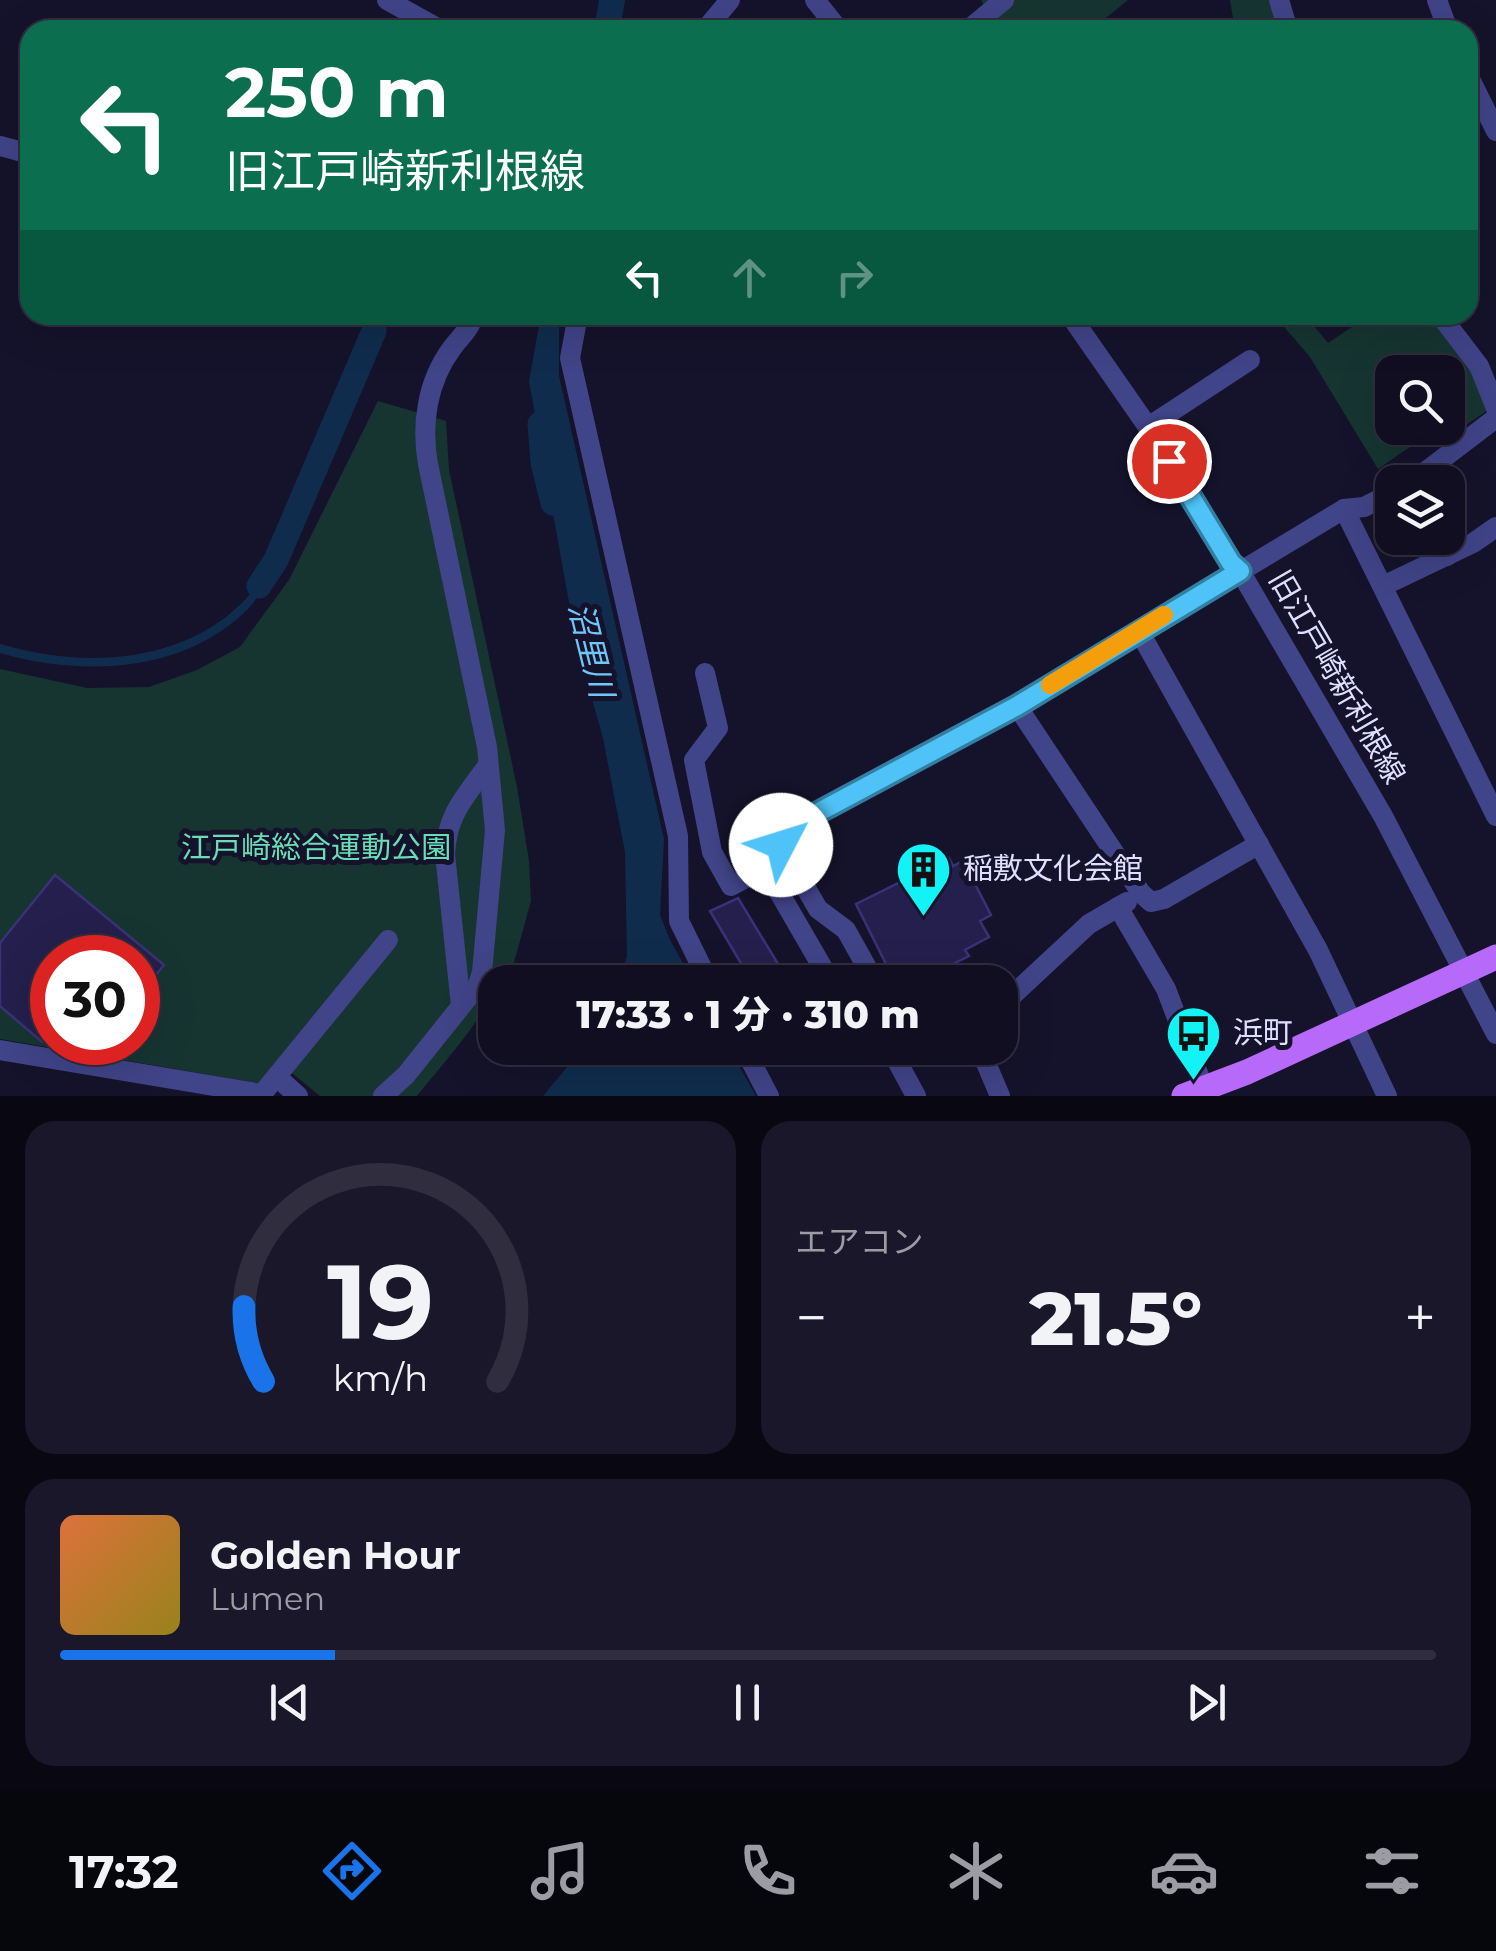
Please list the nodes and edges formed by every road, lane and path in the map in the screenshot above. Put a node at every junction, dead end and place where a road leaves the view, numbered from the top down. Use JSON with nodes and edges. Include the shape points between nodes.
{"nodes":[{"id":1,"x":387,"y":0,"type":"edge"},
{"id":2,"x":730,"y":0,"type":"edge"},
{"id":3,"x":815,"y":0,"type":"edge"},
{"id":4,"x":1004,"y":0,"type":"edge"},
{"id":5,"x":422,"y":20,"type":"edge"},
{"id":6,"x":713,"y":20,"type":"edge"},
{"id":7,"x":831,"y":20,"type":"edge"},
{"id":8,"x":980,"y":20,"type":"edge"},
{"id":9,"x":1478,"y":95,"type":"edge"},
{"id":10,"x":1496,"y":131,"type":"edge"},
{"id":11,"x":471,"y":325,"type":"edge"},
{"id":12,"x":576,"y":325,"type":"edge"},
{"id":13,"x":1077,"y":325,"type":"edge"},
{"id":14,"x":1448,"y":325,"type":"edge"},
{"id":15,"x":1250,"y":360,"type":"dead end"},
{"id":16,"x":1494,"y":422,"type":"edge"},
{"id":17,"x":1148,"y":427,"type":"junction"},
{"id":18,"x":1436,"y":465,"type":"edge"},
{"id":19,"x":1375,"y":501,"type":"edge"},
{"id":20,"x":1344,"y":509,"type":"junction"},
{"id":21,"x":1496,"y":527,"type":"edge"},
{"id":22,"x":1465,"y":545,"type":"edge"},
{"id":23,"x":1431,"y":555,"type":"edge"},
{"id":24,"x":1240,"y":571,"type":"junction"},
{"id":25,"x":1383,"y":586,"type":"junction"},
{"id":26,"x":1139,"y":630,"type":"junction"},
{"id":27,"x":706,"y":673,"type":"dead end"},
{"id":28,"x":1017,"y":706,"type":"junction"},
{"id":29,"x":488,"y":765,"type":"junction"},
{"id":30,"x":1496,"y":816,"type":"edge"},
{"id":31,"x":1258,"y":844,"type":"junction"},
{"id":32,"x":781,"y":845,"type":"junction"},
{"id":33,"x":765,"y":868,"type":"junction"},
{"id":34,"x":1141,"y":893,"type":"junction"},
{"id":35,"x":1118,"y":907,"type":"junction"},
{"id":36,"x":388,"y":940,"type":"dead end"},
{"id":37,"x":1496,"y":957,"type":"edge"},
{"id":38,"x":700,"y":965,"type":"edge"},
{"id":39,"x":821,"y":965,"type":"edge"},
{"id":40,"x":865,"y":965,"type":"edge"},
{"id":41,"x":1464,"y":970,"type":"junction"},
{"id":42,"x":1018,"y":990,"type":"edge"},
{"id":43,"x":461,"y":1006,"type":"junction"},
{"id":44,"x":1352,"y":1021,"type":"junction"},
{"id":45,"x":1496,"y":1034,"type":"edge"},
{"id":46,"x":0,"y":1050,"type":"edge"},
{"id":47,"x":753,"y":1065,"type":"edge"},
{"id":48,"x":899,"y":1065,"type":"edge"},
{"id":49,"x":987,"y":1065,"type":"edge"},
{"id":50,"x":277,"y":1078,"type":"junction"},
{"id":51,"x":1194,"y":1092,"type":"edge"},
{"id":52,"x":298,"y":1096,"type":"edge"},
{"id":53,"x":383,"y":1096,"type":"edge"},
{"id":54,"x":769,"y":1096,"type":"edge"},
{"id":55,"x":916,"y":1096,"type":"edge"},
{"id":56,"x":1000,"y":1096,"type":"edge"},
{"id":57,"x":1387,"y":1096,"type":"edge"}],
"edges":[{"from":1,"to":5,"type":"street"},
{"from":2,"to":6,"type":"street"},
{"from":3,"to":7,"type":"street"},
{"from":4,"to":8,"type":"street"},
{"from":9,"to":10,"type":"street"},
{"from":11,"to":29,"type":"street","via":[[440,367],[424,425]]},
{"from":12,"to":38,"type":"street","via":[[570,358],[678,836],[678,920]]},
{"from":13,"to":17,"type":"street","name":"旧江戸崎新利根線"},
{"from":14,"to":16,"type":"street","via":[[1479,366]]},
{"from":15,"to":17,"type":"street"},
{"from":16,"to":18,"type":"street"},
{"from":17,"to":24,"type":"street","name":"旧江戸崎新利根線"},
{"from":19,"to":20,"type":"street"},
{"from":20,"to":24,"type":"street"},
{"from":20,"to":25,"type":"street"},
{"from":21,"to":22,"type":"street"},
{"from":23,"to":25,"type":"street"},
{"from":24,"to":26,"type":"street"},
{"from":24,"to":41,"type":"street","name":"旧江戸崎新利根線"},
{"from":25,"to":30,"type":"street"},
{"from":26,"to":28,"type":"street"},
{"from":26,"to":31,"type":"street"},
{"from":27,"to":33,"type":"street","via":[[718,728],[694,760],[712,852],[730,886]]},
{"from":28,"to":32,"type":"street","via":[[819,812]]},
{"from":28,"to":34,"type":"street"},
{"from":29,"to":43,"type":"street","via":[[496,830],[482,972]]},
{"from":29,"to":43,"type":"street","via":[[446,830]]},
{"from":31,"to":34,"type":"street","via":[[1164,898],[1151,902]]},
{"from":31,"to":44,"type":"street"},
{"from":32,"to":33,"type":"street"},
{"from":32,"to":40,"type":"street","via":[[818,909],[846,930]]},
{"from":33,"to":39,"type":"street"},
{"from":34,"to":35,"type":"street"},
{"from":35,"to":42,"type":"street","via":[[1089,924]]},
{"from":35,"to":51,"type":"street","via":[[1166,989]]},
{"from":36,"to":50,"type":"street"},
{"from":37,"to":41,"type":"main road"},
{"from":41,"to":44,"type":"main road"},
{"from":41,"to":45,"type":"street","name":"旧江戸崎新利根線"},
{"from":43,"to":53,"type":"street"},
{"from":44,"to":51,"type":"main road"},
{"from":44,"to":57,"type":"street"},
{"from":46,"to":50,"type":"street","via":[[252,1094],[266,1091]]},
{"from":47,"to":54,"type":"street"},
{"from":48,"to":55,"type":"street"},
{"from":49,"to":56,"type":"street"},
{"from":50,"to":52,"type":"street"}]}
